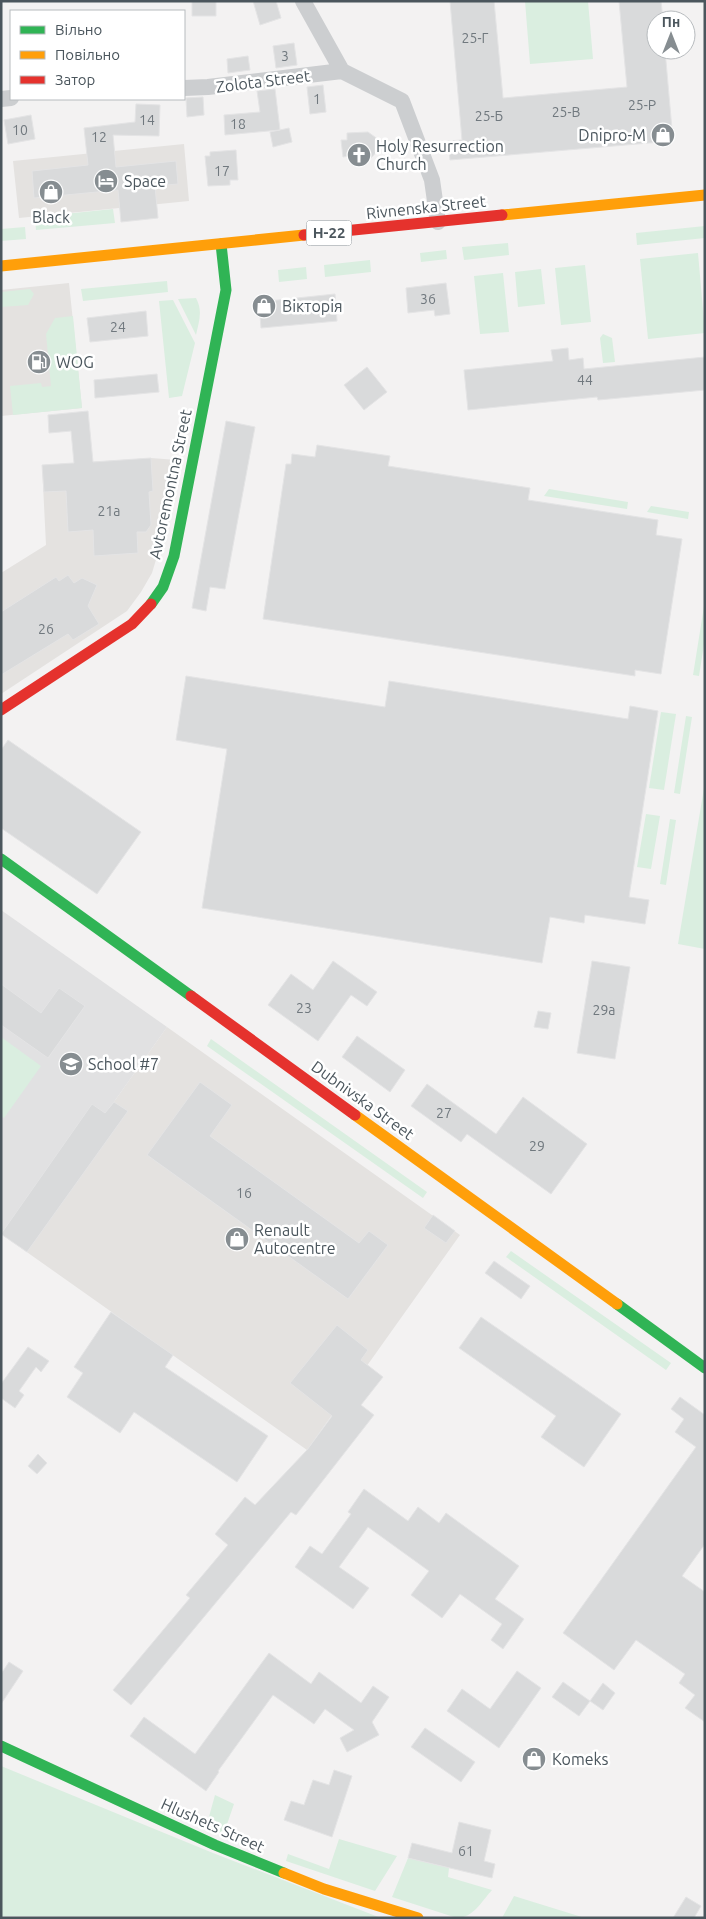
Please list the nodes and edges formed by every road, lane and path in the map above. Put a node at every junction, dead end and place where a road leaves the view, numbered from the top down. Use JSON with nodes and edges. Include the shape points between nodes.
{"nodes":[{"id":1,"x":303,"y":1,"type":"edge"},
{"id":2,"x":342,"y":71,"type":"junction"},
{"id":3,"x":185,"y":88,"type":"edge"},
{"id":4,"x":705,"y":195,"type":"edge"},
{"id":5,"x":438,"y":222,"type":"junction"},
{"id":6,"x":221,"y":244,"type":"junction"},
{"id":7,"x":1,"y":266,"type":"edge"},
{"id":8,"x":1,"y":710,"type":"edge"},
{"id":9,"x":1,"y":859,"type":"edge"},
{"id":10,"x":705,"y":1368,"type":"edge"},
{"id":11,"x":1,"y":1746,"type":"edge"},
{"id":12,"x":418,"y":1918,"type":"edge"}],
"edges":[{"from":1,"to":2,"type":"street"},
{"from":2,"to":3,"type":"street","name":"Zolota Street"},
{"from":2,"to":5,"type":"street","via":[[402,101],[432,180]]},
{"from":4,"to":5,"type":"main road","name":"Rivnenska Street","number":"Н-22"},
{"from":5,"to":6,"type":"main road","name":"Rivnenska Street","number":"Н-22"},
{"from":6,"to":7,"type":"main road","name":"Rivnenska Street","number":"Н-22"},
{"from":6,"to":8,"type":"main road","name":"Avtoremontna Street","via":[[226,290],[174,556],[163,587],[132,624]]},
{"from":9,"to":10,"type":"main road","name":"Dubnivska Street"},
{"from":11,"to":12,"type":"main road","name":"Hlushets Street","via":[[215,1845],[324,1889]]}]}
